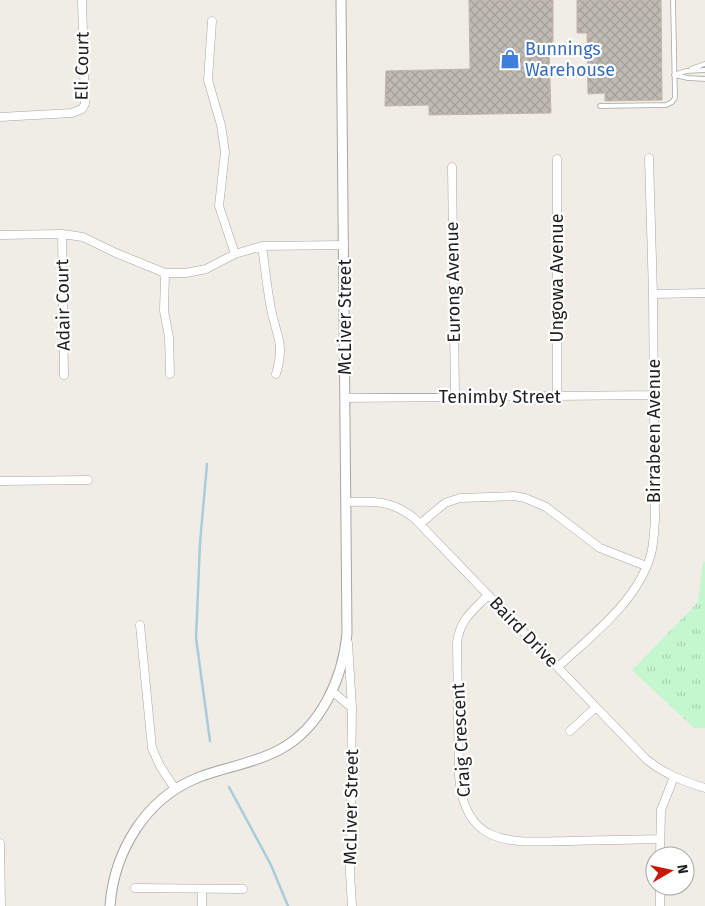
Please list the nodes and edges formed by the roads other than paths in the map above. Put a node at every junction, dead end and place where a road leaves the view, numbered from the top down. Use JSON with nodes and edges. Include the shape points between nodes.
{"nodes":[{"id":1,"x":82,"y":0,"type":"edge"},
{"id":2,"x":341,"y":0,"type":"edge"},
{"id":3,"x":673,"y":0,"type":"edge"},
{"id":4,"x":212,"y":21,"type":"dead end"},
{"id":5,"x":705,"y":64,"type":"edge"},
{"id":6,"x":686,"y":70,"type":"junction"},
{"id":7,"x":705,"y":70,"type":"edge"},
{"id":8,"x":674,"y":74,"type":"junction"},
{"id":9,"x":705,"y":79,"type":"edge"},
{"id":10,"x":600,"y":106,"type":"dead end"},
{"id":11,"x":0,"y":117,"type":"edge"},
{"id":12,"x":649,"y":158,"type":"dead end"},
{"id":13,"x":557,"y":159,"type":"dead end"},
{"id":14,"x":452,"y":166,"type":"dead end"},
{"id":15,"x":62,"y":234,"type":"junction"},
{"id":16,"x":0,"y":235,"type":"edge"},
{"id":17,"x":344,"y":245,"type":"junction"},
{"id":18,"x":262,"y":246,"type":"junction"},
{"id":19,"x":235,"y":254,"type":"junction"},
{"id":20,"x":165,"y":273,"type":"junction"},
{"id":21,"x":705,"y":293,"type":"edge"},
{"id":22,"x":653,"y":294,"type":"junction"},
{"id":23,"x":170,"y":374,"type":"dead end"},
{"id":24,"x":276,"y":374,"type":"dead end"},
{"id":25,"x":64,"y":375,"type":"dead end"},
{"id":26,"x":654,"y":395,"type":"junction"},
{"id":27,"x":455,"y":397,"type":"junction"},
{"id":28,"x":557,"y":397,"type":"junction"},
{"id":29,"x":345,"y":398,"type":"junction"},
{"id":30,"x":88,"y":480,"type":"dead end"},
{"id":31,"x":0,"y":481,"type":"edge"},
{"id":32,"x":346,"y":502,"type":"junction"},
{"id":33,"x":420,"y":524,"type":"junction"},
{"id":34,"x":646,"y":566,"type":"junction"},
{"id":35,"x":488,"y":595,"type":"junction"},
{"id":36,"x":140,"y":625,"type":"dead end"},
{"id":37,"x":347,"y":633,"type":"junction"},
{"id":38,"x":558,"y":667,"type":"junction"},
{"id":39,"x":332,"y":691,"type":"junction"},
{"id":40,"x":596,"y":706,"type":"junction"},
{"id":41,"x":352,"y":708,"type":"junction"},
{"id":42,"x":570,"y":731,"type":"dead end"},
{"id":43,"x":674,"y":777,"type":"junction"},
{"id":44,"x":705,"y":781,"type":"edge"},
{"id":45,"x":694,"y":784,"type":"junction"},
{"id":46,"x":705,"y":788,"type":"edge"},
{"id":47,"x":175,"y":789,"type":"junction"},
{"id":48,"x":659,"y":839,"type":"junction"},
{"id":49,"x":0,"y":843,"type":"edge"},
{"id":50,"x":659,"y":846,"type":"edge"},
{"id":51,"x":135,"y":888,"type":"dead end"},
{"id":52,"x":202,"y":889,"type":"junction"},
{"id":53,"x":243,"y":889,"type":"dead end"},
{"id":54,"x":1,"y":906,"type":"edge"},
{"id":55,"x":110,"y":906,"type":"edge"},
{"id":56,"x":202,"y":906,"type":"edge"},
{"id":57,"x":352,"y":906,"type":"edge"}],
"edges":[{"from":1,"to":11,"type":"street","name":"Eli Court","via":[[85,104],[82,109],[72,113]]},
{"from":2,"to":17,"type":"street","name":"McLiver Street"},
{"from":3,"to":8,"type":"lane"},
{"from":4,"to":19,"type":"street","via":[[208,80],[225,152],[219,206]]},
{"from":5,"to":6,"type":"lane"},
{"from":6,"to":7,"type":"lane"},
{"from":6,"to":8,"type":"lane"},
{"from":8,"to":9,"type":"lane"},
{"from":8,"to":10,"type":"lane","via":[[675,98],[669,104]]},
{"from":12,"to":22,"type":"street","name":"Birrabeen Avenue"},
{"from":13,"to":28,"type":"street","name":"Ungowa Avenue"},
{"from":14,"to":27,"type":"street","name":"Eurong Avenue"},
{"from":15,"to":16,"type":"street"},
{"from":15,"to":20,"type":"street","via":[[82,237]]},
{"from":15,"to":25,"type":"street","name":"Adair Court"},
{"from":17,"to":18,"type":"street"},
{"from":17,"to":29,"type":"street","name":"McLiver Street"},
{"from":18,"to":19,"type":"street"},
{"from":18,"to":24,"type":"street","via":[[281,346]]},
{"from":19,"to":20,"type":"street","via":[[206,269]]},
{"from":20,"to":23,"type":"street","via":[[164,311],[169,337]]},
{"from":21,"to":22,"type":"street"},
{"from":22,"to":26,"type":"street","name":"Birrabeen Avenue"},
{"from":26,"to":28,"type":"street","name":"Tenimby Street"},
{"from":26,"to":34,"type":"street","name":"Birrabeen Avenue","via":[[655,519],[653,546]]},
{"from":27,"to":28,"type":"street","name":"Tenimby Street"},
{"from":27,"to":29,"type":"street","name":"Tenimby Street"},
{"from":29,"to":32,"type":"street","name":"McLiver Street"},
{"from":30,"to":31,"type":"street"},
{"from":32,"to":33,"type":"street","name":"Baird Drive","via":[[389,503]]},
{"from":32,"to":37,"type":"street","name":"McLiver Street"},
{"from":33,"to":34,"type":"street","via":[[445,503],[460,498],[525,498],[546,507],[600,548]]},
{"from":33,"to":35,"type":"street","name":"Baird Drive"},
{"from":34,"to":38,"type":"street","name":"Birrabeen Avenue","via":[[620,607]]},
{"from":35,"to":38,"type":"street","name":"Baird Drive"},
{"from":35,"to":48,"type":"street","name":"Craig Crescent","via":[[462,623],[458,632],[459,776],[468,813],[490,834],[521,842]]},
{"from":36,"to":47,"type":"street","via":[[152,748]]},
{"from":37,"to":39,"type":"street","name":"McLiver Street","via":[[343,662]]},
{"from":37,"to":41,"type":"street","name":"McLiver Street"},
{"from":38,"to":40,"type":"street","name":"Baird Drive"},
{"from":39,"to":41,"type":"street"},
{"from":39,"to":47,"type":"street","name":"McLiver Street","via":[[319,715],[281,749],[260,759],[196,778]]},
{"from":40,"to":42,"type":"street"},
{"from":40,"to":43,"type":"street","name":"Baird Drive","via":[[646,759]]},
{"from":41,"to":57,"type":"street","name":"McLiver Street"},
{"from":43,"to":45,"type":"street","name":"Baird Drive"},
{"from":43,"to":48,"type":"street","via":[[661,810]]},
{"from":44,"to":45,"type":"street"},
{"from":45,"to":46,"type":"street","name":"Baird Drive"},
{"from":47,"to":55,"type":"street","name":"McLiver Street","via":[[134,829],[116,870]]},
{"from":48,"to":50,"type":"street"},
{"from":49,"to":54,"type":"street"},
{"from":51,"to":52,"type":"street"},
{"from":52,"to":53,"type":"street"},
{"from":52,"to":56,"type":"street"}]}
